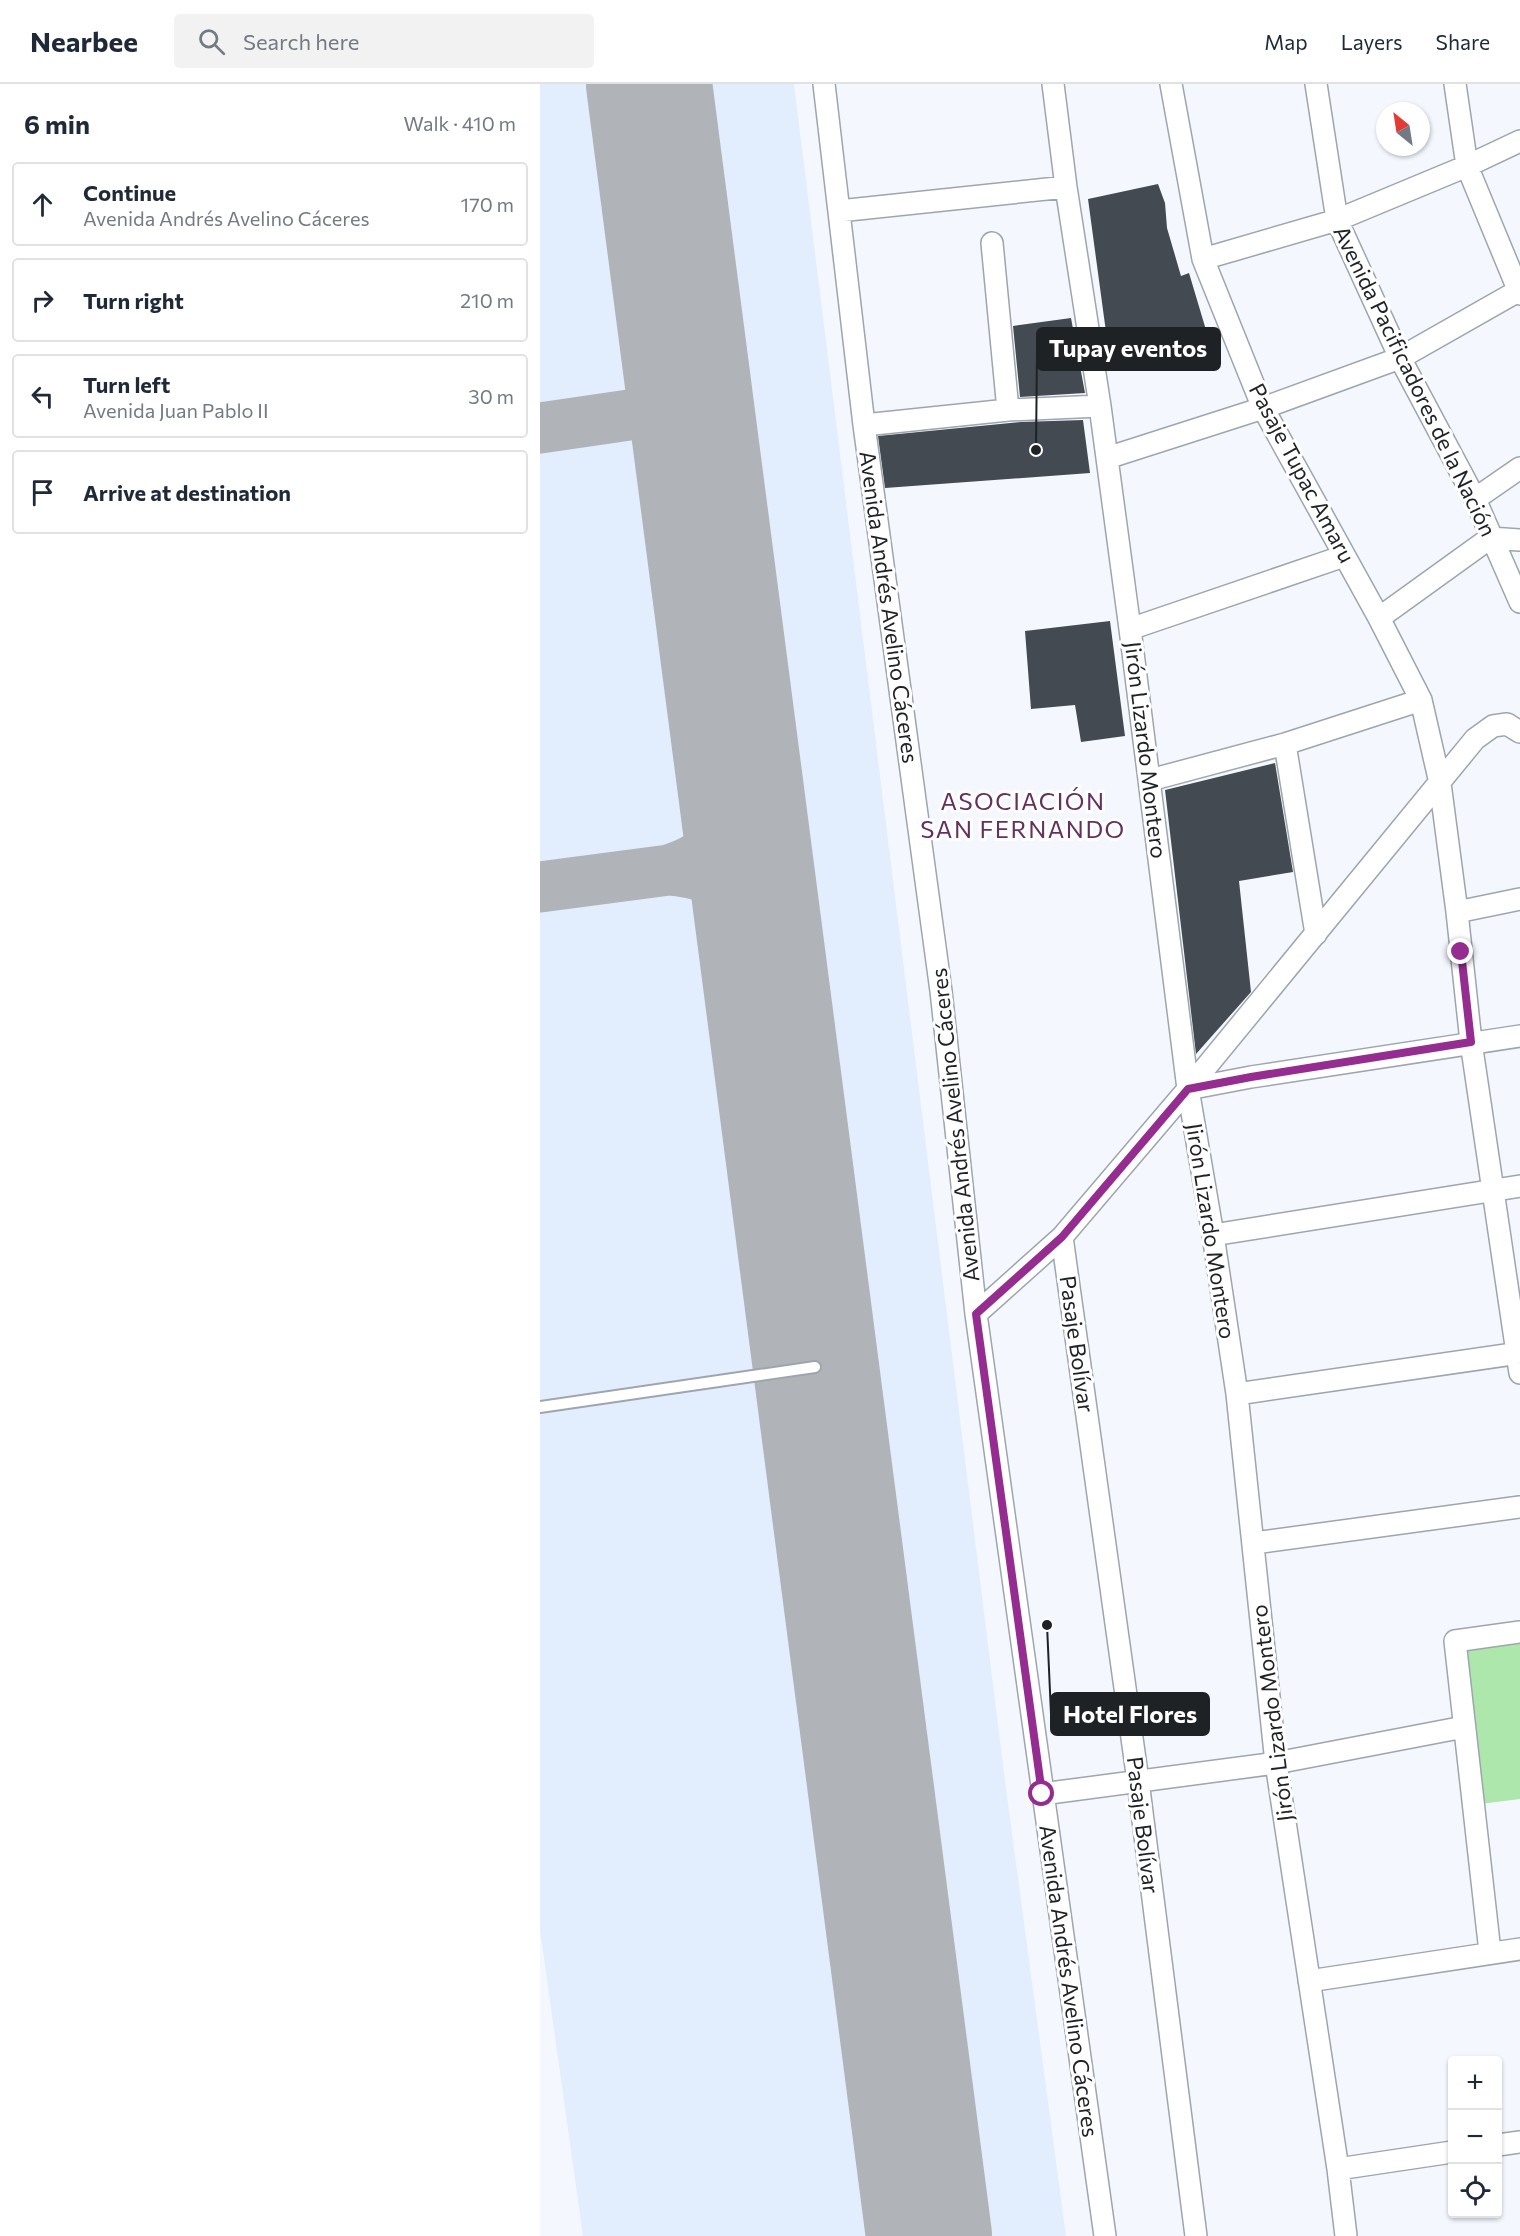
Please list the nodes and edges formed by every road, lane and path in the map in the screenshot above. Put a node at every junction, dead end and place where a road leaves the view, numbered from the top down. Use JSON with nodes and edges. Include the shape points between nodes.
{"nodes":[{"id":1,"x":824,"y":84,"type":"edge"},
{"id":2,"x":1053,"y":84,"type":"edge"},
{"id":3,"x":1171,"y":84,"type":"edge"},
{"id":4,"x":1316,"y":84,"type":"edge"},
{"id":5,"x":1455,"y":84,"type":"edge"},
{"id":6,"x":1520,"y":141,"type":"edge"},
{"id":7,"x":1467,"y":166,"type":"junction"},
{"id":8,"x":1066,"y":187,"type":"junction"},
{"id":9,"x":839,"y":211,"type":"junction"},
{"id":10,"x":1337,"y":220,"type":"junction"},
{"id":11,"x":992,"y":243,"type":"dead end"},
{"id":12,"x":1203,"y":259,"type":"junction"},
{"id":13,"x":1519,"y":292,"type":"edge"},
{"id":14,"x":1400,"y":358,"type":"junction"},
{"id":15,"x":1100,"y":406,"type":"junction"},
{"id":16,"x":1263,"y":408,"type":"junction"},
{"id":17,"x":1008,"y":410,"type":"junction"},
{"id":18,"x":864,"y":425,"type":"junction"},
{"id":19,"x":1107,"y":458,"type":"junction"},
{"id":20,"x":1520,"y":468,"type":"edge"},
{"id":21,"x":1475,"y":499,"type":"junction"},
{"id":22,"x":1490,"y":538,"type":"junction"},
{"id":23,"x":1520,"y":540,"type":"edge"},
{"id":24,"x":1344,"y":556,"type":"junction"},
{"id":25,"x":1520,"y":602,"type":"edge"},
{"id":26,"x":1379,"y":618,"type":"junction"},
{"id":27,"x":1130,"y":630,"type":"junction"},
{"id":28,"x":1421,"y":700,"type":"junction"},
{"id":29,"x":1520,"y":732,"type":"edge"},
{"id":30,"x":1285,"y":744,"type":"junction"},
{"id":31,"x":1150,"y":780,"type":"junction"},
{"id":32,"x":1440,"y":783,"type":"junction"},
{"id":33,"x":1520,"y":899,"type":"edge"},
{"id":34,"x":1457,"y":912,"type":"junction"},
{"id":35,"x":1317,"y":934,"type":"junction"},
{"id":36,"x":1520,"y":1036,"type":"edge"},
{"id":37,"x":1471,"y":1042,"type":"junction"},
{"id":38,"x":1188,"y":1089,"type":"junction"},
{"id":39,"x":1520,"y":1186,"type":"edge"},
{"id":40,"x":1492,"y":1189,"type":"junction"},
{"id":41,"x":1213,"y":1235,"type":"junction"},
{"id":42,"x":1062,"y":1237,"type":"junction"},
{"id":43,"x":976,"y":1314,"type":"junction"},
{"id":44,"x":1519,"y":1360,"type":"edge"},
{"id":45,"x":815,"y":1367,"type":"dead end"},
{"id":46,"x":1237,"y":1394,"type":"junction"},
{"id":47,"x":540,"y":1407,"type":"edge"},
{"id":48,"x":1520,"y":1507,"type":"edge"},
{"id":49,"x":1254,"y":1543,"type":"junction"},
{"id":50,"x":1520,"y":1632,"type":"edge"},
{"id":51,"x":1464,"y":1727,"type":"junction"},
{"id":52,"x":1276,"y":1763,"type":"junction"},
{"id":53,"x":1138,"y":1781,"type":"junction"},
{"id":54,"x":1042,"y":1794,"type":"junction"},
{"id":55,"x":1520,"y":1948,"type":"edge"},
{"id":56,"x":1490,"y":1952,"type":"junction"},
{"id":57,"x":1309,"y":1981,"type":"junction"},
{"id":58,"x":1520,"y":2142,"type":"edge"},
{"id":59,"x":1502,"y":2144,"type":"edge"},
{"id":60,"x":1448,"y":2153,"type":"edge"},
{"id":61,"x":1338,"y":2169,"type":"junction"},
{"id":62,"x":1106,"y":2236,"type":"edge"},
{"id":63,"x":1196,"y":2236,"type":"edge"},
{"id":64,"x":1346,"y":2236,"type":"edge"}],
"edges":[{"from":1,"to":9,"type":"street","name":"Avenida Andrés Avelino Cáceres"},
{"from":2,"to":8,"type":"street","name":"Jirón Lizardo Montero"},
{"from":3,"to":12,"type":"street","name":"Pasaje Tupac Amaru"},
{"from":4,"to":10,"type":"street","name":"Avenida Pacificadores de la Nación"},
{"from":5,"to":7,"type":"street"},
{"from":6,"to":7,"type":"street"},
{"from":7,"to":10,"type":"street"},
{"from":7,"to":13,"type":"street"},
{"from":8,"to":9,"type":"street"},
{"from":8,"to":15,"type":"street","name":"Jirón Lizardo Montero"},
{"from":9,"to":18,"type":"street","name":"Avenida Andrés Avelino Cáceres"},
{"from":10,"to":12,"type":"street"},
{"from":10,"to":14,"type":"street","name":"Avenida Pacificadores de la Nación"},
{"from":11,"to":17,"type":"street"},
{"from":12,"to":16,"type":"street","name":"Pasaje Tupac Amaru"},
{"from":13,"to":14,"type":"street"},
{"from":14,"to":16,"type":"street"},
{"from":14,"to":21,"type":"street","name":"Avenida Pacificadores de la Nación"},
{"from":15,"to":17,"type":"street"},
{"from":15,"to":19,"type":"street","name":"Jirón Lizardo Montero"},
{"from":16,"to":19,"type":"street"},
{"from":16,"to":24,"type":"street","name":"Pasaje Tupac Amaru"},
{"from":17,"to":18,"type":"street"},
{"from":18,"to":43,"type":"street","name":"Avenida Andrés Avelino Cáceres","via":[[941,992]]},
{"from":19,"to":27,"type":"street","name":"Jirón Lizardo Montero"},
{"from":20,"to":21,"type":"street"},
{"from":21,"to":22,"type":"street","name":"Avenida Pacificadores de la Nación"},
{"from":22,"to":23,"type":"street"},
{"from":22,"to":25,"type":"street","name":"Avenida Pacificadores de la Nación"},
{"from":22,"to":26,"type":"street"},
{"from":24,"to":26,"type":"street","name":"Pasaje Tupac Amaru"},
{"from":24,"to":27,"type":"street"},
{"from":26,"to":28,"type":"street","name":"Pasaje Tupac Amaru"},
{"from":27,"to":31,"type":"street","name":"Jirón Lizardo Montero"},
{"from":28,"to":30,"type":"street"},
{"from":28,"to":32,"type":"street","name":"Pasaje Tupac Amaru"},
{"from":29,"to":32,"type":"street","via":[[1507,724],[1493,726],[1475,739]]},
{"from":30,"to":31,"type":"street"},
{"from":30,"to":35,"type":"street"},
{"from":31,"to":38,"type":"street","name":"Jirón Lizardo Montero"},
{"from":32,"to":34,"type":"street","name":"Pasaje Tupac Amaru"},
{"from":32,"to":35,"type":"street"},
{"from":33,"to":34,"type":"street"},
{"from":34,"to":37,"type":"street","name":"Pasaje Tupac Amaru"},
{"from":35,"to":38,"type":"street"},
{"from":36,"to":37,"type":"street"},
{"from":37,"to":38,"type":"street"},
{"from":37,"to":40,"type":"street","name":"Pasaje Tupac Amaru"},
{"from":38,"to":41,"type":"street","name":"Jirón Lizardo Montero"},
{"from":38,"to":42,"type":"street"},
{"from":39,"to":40,"type":"street"},
{"from":40,"to":41,"type":"street"},
{"from":40,"to":44,"type":"street","name":"Pasaje Tupac Amaru"},
{"from":41,"to":46,"type":"street","name":"Jirón Lizardo Montero"},
{"from":42,"to":43,"type":"street"},
{"from":42,"to":53,"type":"street","name":"Pasaje Bolívar"},
{"from":43,"to":54,"type":"street","name":"Avenida Andrés Avelino Cáceres"},
{"from":44,"to":46,"type":"street"},
{"from":45,"to":47,"type":"lane"},
{"from":46,"to":49,"type":"street","name":"Jirón Lizardo Montero"},
{"from":48,"to":49,"type":"street"},
{"from":49,"to":52,"type":"street","name":"Jirón Lizardo Montero"},
{"from":50,"to":51,"type":"street","via":[[1455,1641]]},
{"from":51,"to":52,"type":"street"},
{"from":51,"to":56,"type":"street"},
{"from":52,"to":53,"type":"street"},
{"from":52,"to":57,"type":"street","name":"Jirón Lizardo Montero"},
{"from":53,"to":54,"type":"street"},
{"from":53,"to":63,"type":"street","name":"Pasaje Bolívar"},
{"from":54,"to":62,"type":"street","name":"Avenida Andrés Avelino Cáceres"},
{"from":55,"to":56,"type":"street"},
{"from":56,"to":57,"type":"street"},
{"from":57,"to":61,"type":"street","name":"Jirón Lizardo Montero"},
{"from":58,"to":59,"type":"street"},
{"from":60,"to":61,"type":"street"},
{"from":61,"to":64,"type":"street","name":"Jirón Lizardo Montero"}]}
